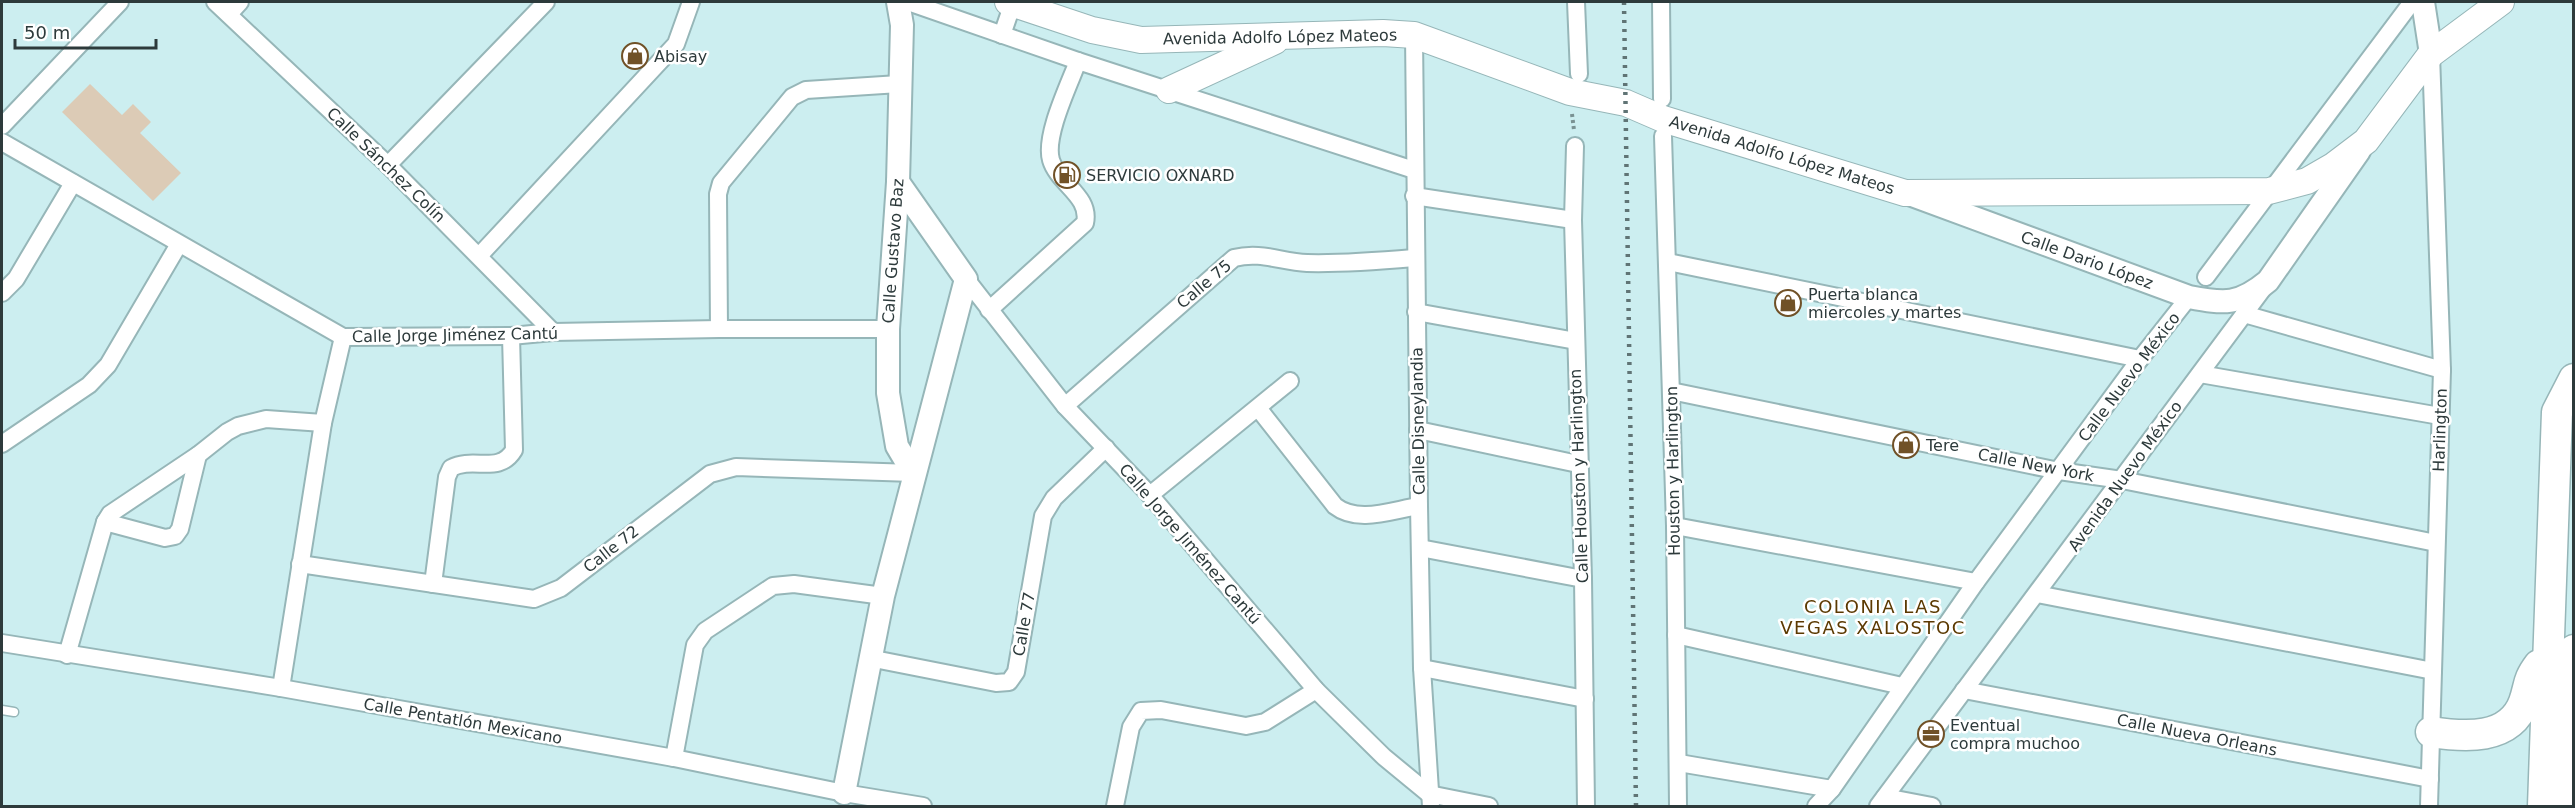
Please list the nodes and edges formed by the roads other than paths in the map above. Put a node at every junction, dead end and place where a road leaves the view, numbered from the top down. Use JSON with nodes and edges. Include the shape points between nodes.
{"nodes":[{"id":1,"x":120,"y":2,"type":"edge"},
{"id":2,"x":215,"y":2,"type":"edge"},
{"id":3,"x":546,"y":2,"type":"edge"},
{"id":4,"x":691,"y":2,"type":"edge"},
{"id":5,"x":898,"y":2,"type":"edge"},
{"id":6,"x":909,"y":2,"type":"edge"},
{"id":7,"x":1010,"y":2,"type":"edge"},
{"id":8,"x":1576,"y":2,"type":"edge"},
{"id":9,"x":1661,"y":2,"type":"edge"},
{"id":10,"x":2412,"y":2,"type":"edge"},
{"id":11,"x":2423,"y":2,"type":"edge"},
{"id":12,"x":2490,"y":3,"type":"edge"},
{"id":13,"x":235,"y":8,"type":"edge"},
{"id":14,"x":903,"y":24,"type":"junction"},
{"id":15,"x":1002,"y":35,"type":"junction"},
{"id":16,"x":1414,"y":35,"type":"junction"},
{"id":17,"x":1283,"y":37,"type":"junction"},
{"id":18,"x":2431,"y":54,"type":"junction"},
{"id":19,"x":1078,"y":61,"type":"junction"},
{"id":20,"x":1579,"y":74,"type":"dead end"},
{"id":21,"x":899,"y":84,"type":"junction"},
{"id":22,"x":1170,"y":90,"type":"junction"},
{"id":23,"x":1662,"y":99,"type":"dead end"},
{"id":24,"x":2,"y":126,"type":"edge"},
{"id":25,"x":1663,"y":136,"type":"dead end"},
{"id":26,"x":2366,"y":141,"type":"junction"},
{"id":27,"x":2,"y":142,"type":"edge"},
{"id":28,"x":1575,"y":146,"type":"dead end"},
{"id":29,"x":388,"y":165,"type":"junction"},
{"id":30,"x":1414,"y":170,"type":"junction"},
{"id":31,"x":898,"y":182,"type":"junction"},
{"id":32,"x":73,"y":183,"type":"junction"},
{"id":33,"x":2269,"y":191,"type":"junction"},
{"id":34,"x":1905,"y":193,"type":"junction"},
{"id":35,"x":1414,"y":196,"type":"junction"},
{"id":36,"x":1573,"y":220,"type":"junction"},
{"id":37,"x":179,"y":244,"type":"junction"},
{"id":38,"x":479,"y":256,"type":"junction"},
{"id":39,"x":1414,"y":258,"type":"junction"},
{"id":40,"x":1668,"y":262,"type":"junction"},
{"id":41,"x":2206,"y":277,"type":"dead end"},
{"id":42,"x":9,"y":278,"type":"edge"},
{"id":43,"x":966,"y":279,"type":"junction"},
{"id":44,"x":2268,"y":281,"type":"junction"},
{"id":45,"x":2,"y":293,"type":"edge"},
{"id":46,"x":2189,"y":297,"type":"junction"},
{"id":47,"x":989,"y":310,"type":"junction"},
{"id":48,"x":1416,"y":312,"type":"junction"},
{"id":49,"x":2244,"y":314,"type":"junction"},
{"id":50,"x":719,"y":329,"type":"junction"},
{"id":51,"x":888,"y":329,"type":"junction"},
{"id":52,"x":553,"y":332,"type":"junction"},
{"id":53,"x":511,"y":336,"type":"junction"},
{"id":54,"x":343,"y":337,"type":"junction"},
{"id":55,"x":1575,"y":341,"type":"junction"},
{"id":56,"x":2140,"y":359,"type":"junction"},
{"id":57,"x":2442,"y":370,"type":"junction"},
{"id":58,"x":2200,"y":374,"type":"junction"},
{"id":59,"x":2574,"y":379,"type":"edge"},
{"id":60,"x":1290,"y":381,"type":"dead end"},
{"id":61,"x":1671,"y":391,"type":"junction"},
{"id":62,"x":1065,"y":406,"type":"junction"},
{"id":63,"x":1258,"y":408,"type":"junction"},
{"id":64,"x":2439,"y":416,"type":"junction"},
{"id":65,"x":323,"y":423,"type":"junction"},
{"id":66,"x":1418,"y":430,"type":"junction"},
{"id":67,"x":2,"y":444,"type":"edge"},
{"id":68,"x":1106,"y":448,"type":"junction"},
{"id":69,"x":198,"y":455,"type":"junction"},
{"id":70,"x":1578,"y":464,"type":"junction"},
{"id":71,"x":2059,"y":471,"type":"junction"},
{"id":72,"x":913,"y":473,"type":"junction"},
{"id":73,"x":2122,"y":480,"type":"junction"},
{"id":74,"x":1150,"y":495,"type":"junction"},
{"id":75,"x":1419,"y":506,"type":"junction"},
{"id":76,"x":105,"y":522,"type":"junction"},
{"id":77,"x":1675,"y":526,"type":"junction"},
{"id":78,"x":2436,"y":543,"type":"junction"},
{"id":79,"x":1420,"y":548,"type":"junction"},
{"id":80,"x":300,"y":564,"type":"junction"},
{"id":81,"x":1583,"y":579,"type":"junction"},
{"id":82,"x":1976,"y":582,"type":"junction"},
{"id":83,"x":433,"y":584,"type":"junction"},
{"id":84,"x":2037,"y":594,"type":"junction"},
{"id":85,"x":883,"y":596,"type":"junction"},
{"id":86,"x":1676,"y":635,"type":"junction"},
{"id":87,"x":2,"y":643,"type":"edge"},
{"id":88,"x":2561,"y":651,"type":"edge"},
{"id":89,"x":67,"y":655,"type":"junction"},
{"id":90,"x":870,"y":658,"type":"junction"},
{"id":91,"x":1422,"y":668,"type":"junction"},
{"id":92,"x":2433,"y":671,"type":"junction"},
{"id":93,"x":1902,"y":686,"type":"junction"},
{"id":94,"x":281,"y":688,"type":"junction"},
{"id":95,"x":1316,"y":690,"type":"junction"},
{"id":96,"x":1964,"y":690,"type":"junction"},
{"id":97,"x":1585,"y":699,"type":"junction"},
{"id":98,"x":2,"y":710,"type":"edge"},
{"id":99,"x":14,"y":712,"type":"dead end"},
{"id":100,"x":2432,"y":732,"type":"junction"},
{"id":101,"x":674,"y":759,"type":"junction"},
{"id":102,"x":1678,"y":764,"type":"junction"},
{"id":103,"x":2430,"y":779,"type":"junction"},
{"id":104,"x":1832,"y":789,"type":"junction"},
{"id":105,"x":844,"y":794,"type":"junction"},
{"id":106,"x":1430,"y":800,"type":"edge"},
{"id":107,"x":1881,"y":802,"type":"edge"},
{"id":108,"x":923,"y":807,"type":"edge"},
{"id":109,"x":1115,"y":807,"type":"edge"},
{"id":110,"x":1490,"y":807,"type":"edge"},
{"id":111,"x":1586,"y":807,"type":"edge"},
{"id":112,"x":1678,"y":807,"type":"edge"},
{"id":113,"x":1816,"y":807,"type":"edge"},
{"id":114,"x":1932,"y":807,"type":"edge"},
{"id":115,"x":2429,"y":807,"type":"edge"},
{"id":116,"x":2543,"y":807,"type":"edge"},
{"id":117,"x":2566,"y":807,"type":"edge"}],
"edges":[{"from":1,"to":24,"type":"street"},
{"from":2,"to":13,"type":"street","name":"Calle Sánchez Colín"},
{"from":3,"to":29,"type":"street"},
{"from":4,"to":38,"type":"street","via":[[676,44]]},
{"from":5,"to":14,"type":"street","name":"Calle Gustavo Baz"},
{"from":6,"to":14,"type":"street","name":"Calle Gustavo Baz"},
{"from":6,"to":15,"type":"street"},
{"from":7,"to":15,"type":"street"},
{"from":7,"to":17,"type":"main road","name":"Avenida Adolfo López Mateos","via":[[1092,30],[1141,40]]},
{"from":8,"to":20,"type":"street"},
{"from":9,"to":23,"type":"street"},
{"from":10,"to":33,"type":"street"},
{"from":11,"to":18,"type":"street"},
{"from":12,"to":18,"type":"main road","name":"Avenida Adolfo López Mateos"},
{"from":13,"to":29,"type":"street","name":"Calle Sánchez Colín"},
{"from":14,"to":21,"type":"street","name":"Calle Gustavo Baz"},
{"from":15,"to":19,"type":"street"},
{"from":16,"to":17,"type":"main road","name":"Avenida Adolfo López Mateos"},
{"from":16,"to":30,"type":"street","name":"Calle Disneylandia"},
{"from":16,"to":34,"type":"main road","name":"Avenida Adolfo López Mateos","via":[[1570,92],[1626,103],[1663,119]]},
{"from":17,"to":22,"type":"main road"},
{"from":18,"to":26,"type":"main road","name":"Avenida Adolfo López Mateos"},
{"from":18,"to":57,"type":"street","name":"Harlington"},
{"from":19,"to":22,"type":"street"},
{"from":19,"to":47,"type":"street","via":[[1050,139],[1050,158],[1058,175],[1084,205],[1085,223]]},
{"from":21,"to":31,"type":"street","name":"Calle Gustavo Baz"},
{"from":21,"to":50,"type":"street","via":[[806,90],[792,97],[721,183]]},
{"from":22,"to":30,"type":"street"},
{"from":25,"to":40,"type":"street","name":"Houston y Harlington"},
{"from":26,"to":33,"type":"main road","name":"Avenida Adolfo López Mateos","via":[[2307,181]]},
{"from":26,"to":44,"type":"street","name":"Avenida Nuevo México"},
{"from":27,"to":32,"type":"street","name":"Calle Jorge Jiménez Cantú"},
{"from":28,"to":36,"type":"street","name":"Calle Houston y Harlington"},
{"from":29,"to":38,"type":"street","name":"Calle Sánchez Colín"},
{"from":30,"to":35,"type":"street","name":"Calle Disneylandia"},
{"from":31,"to":43,"type":"street"},
{"from":31,"to":51,"type":"street","name":"Calle Gustavo Baz"},
{"from":32,"to":37,"type":"street","name":"Calle Jorge Jiménez Cantú"},
{"from":32,"to":42,"type":"street"},
{"from":33,"to":34,"type":"main road","name":"Avenida Adolfo López Mateos"},
{"from":33,"to":41,"type":"street"},
{"from":34,"to":46,"type":"street","name":"Calle Dario López"},
{"from":35,"to":36,"type":"street"},
{"from":35,"to":39,"type":"street","name":"Calle Disneylandia"},
{"from":36,"to":55,"type":"street","name":"Calle Houston y Harlington"},
{"from":37,"to":54,"type":"street","name":"Calle Jorge Jiménez Cantú"},
{"from":37,"to":67,"type":"street","via":[[108,365],[89,385]]},
{"from":38,"to":52,"type":"street","name":"Calle Sánchez Colín"},
{"from":39,"to":48,"type":"street","name":"Calle Disneylandia"},
{"from":39,"to":62,"type":"street","name":"Calle 75","via":[[1304,263],[1250,254],[1234,258]]},
{"from":40,"to":56,"type":"street"},
{"from":40,"to":61,"type":"street","name":"Houston y Harlington"},
{"from":42,"to":45,"type":"street"},
{"from":43,"to":47,"type":"street","name":"Calle Jorge Jiménez Cantú"},
{"from":43,"to":72,"type":"street"},
{"from":44,"to":46,"type":"street","name":"Calle Dario López","via":[[2238,301],[2219,303]]},
{"from":44,"to":49,"type":"street","name":"Avenida Nuevo México"},
{"from":46,"to":56,"type":"street","name":"Calle Nuevo México"},
{"from":47,"to":62,"type":"street","name":"Calle Jorge Jiménez Cantú"},
{"from":48,"to":55,"type":"street"},
{"from":48,"to":66,"type":"street","name":"Calle Disneylandia"},
{"from":49,"to":57,"type":"street"},
{"from":49,"to":58,"type":"street","name":"Avenida Nuevo México"},
{"from":50,"to":51,"type":"street","name":"Calle Jorge Jiménez Cantú"},
{"from":50,"to":52,"type":"street","name":"Calle Jorge Jiménez Cantú"},
{"from":51,"to":72,"type":"street","name":"Calle Gustavo Baz","via":[[891,416],[897,446]]},
{"from":52,"to":53,"type":"street","name":"Calle Jorge Jiménez Cantú"},
{"from":53,"to":54,"type":"street","name":"Calle Jorge Jiménez Cantú"},
{"from":53,"to":83,"type":"street","via":[[514,450],[508,459],[497,464],[468,462],[451,468]]},
{"from":54,"to":65,"type":"street"},
{"from":55,"to":70,"type":"street","name":"Calle Houston y Harlington"},
{"from":56,"to":71,"type":"street","name":"Calle Nuevo México"},
{"from":57,"to":64,"type":"street","name":"Harlington"},
{"from":58,"to":64,"type":"street"},
{"from":58,"to":73,"type":"street","name":"Avenida Nuevo México"},
{"from":59,"to":88,"type":"highway","via":[[2557,412]]},
{"from":60,"to":63,"type":"street"},
{"from":61,"to":71,"type":"street","name":"Calle New York"},
{"from":61,"to":77,"type":"street","name":"Houston y Harlington"},
{"from":62,"to":68,"type":"street","name":"Calle Jorge Jiménez Cantú"},
{"from":63,"to":74,"type":"street"},
{"from":63,"to":75,"type":"street","via":[[1344,513],[1356,516]]},
{"from":64,"to":78,"type":"street","name":"Harlington"},
{"from":65,"to":69,"type":"street","via":[[283,418],[251,421],[227,432]]},
{"from":65,"to":80,"type":"street"},
{"from":66,"to":70,"type":"street"},
{"from":66,"to":75,"type":"street","name":"Calle Disneylandia"},
{"from":68,"to":74,"type":"street","name":"Calle Jorge Jiménez Cantú"},
{"from":68,"to":90,"type":"street","name":"Calle 77","via":[[1054,498],[1043,516],[1016,672],[1009,682],[996,683]]},
{"from":69,"to":76,"type":"street","via":[[110,514]]},
{"from":69,"to":76,"type":"street","via":[[175,536],[165,538]]},
{"from":70,"to":81,"type":"street","name":"Calle Houston y Harlington"},
{"from":71,"to":73,"type":"street","name":"Calle New York"},
{"from":71,"to":82,"type":"street","name":"Calle Nuevo México"},
{"from":72,"to":83,"type":"street","name":"Calle 72","via":[[735,467],[710,474],[561,588],[534,599]]},
{"from":72,"to":85,"type":"street"},
{"from":73,"to":78,"type":"street","name":"Calle New York"},
{"from":73,"to":84,"type":"street","name":"Avenida Nuevo México"},
{"from":74,"to":95,"type":"street","name":"Calle Jorge Jiménez Cantú"},
{"from":75,"to":79,"type":"street","name":"Calle Disneylandia"},
{"from":76,"to":89,"type":"street"},
{"from":77,"to":82,"type":"street"},
{"from":77,"to":86,"type":"street","name":"Houston y Harlington"},
{"from":78,"to":92,"type":"street","name":"Harlington"},
{"from":79,"to":81,"type":"street"},
{"from":79,"to":91,"type":"street","name":"Calle Disneylandia"},
{"from":80,"to":83,"type":"street","name":"Calle 72"},
{"from":80,"to":94,"type":"street"},
{"from":81,"to":97,"type":"street","name":"Calle Houston y Harlington"},
{"from":82,"to":93,"type":"street","name":"Calle Nuevo México"},
{"from":84,"to":92,"type":"street"},
{"from":84,"to":96,"type":"street","name":"Avenida Nuevo México"},
{"from":85,"to":90,"type":"street"},
{"from":85,"to":101,"type":"street","via":[[794,584],[772,586],[705,631],[695,645]]},
{"from":86,"to":93,"type":"street"},
{"from":86,"to":102,"type":"street","name":"Houston y Harlington"},
{"from":87,"to":89,"type":"street","name":"Calle Pentatlón Mexicano"},
{"from":88,"to":100,"type":"highway","via":[[2529,678],[2524,702],[2511,723],[2480,735]]},
{"from":88,"to":116,"type":"highway"},
{"from":88,"to":117,"type":"highway"},
{"from":89,"to":94,"type":"street","name":"Calle Pentatlón Mexicano"},
{"from":90,"to":105,"type":"street"},
{"from":91,"to":97,"type":"street"},
{"from":91,"to":106,"type":"street","name":"Calle Disneylandia"},
{"from":92,"to":100,"type":"street","name":"Harlington"},
{"from":93,"to":104,"type":"street","name":"Calle Nuevo México"},
{"from":94,"to":101,"type":"street","name":"Calle Pentatlón Mexicano"},
{"from":95,"to":106,"type":"street","name":"Calle Jorge Jiménez Cantú"},
{"from":95,"to":109,"type":"street","via":[[1264,722],[1246,726],[1161,710],[1141,711],[1131,727]]},
{"from":96,"to":103,"type":"street","name":"Calle Nueva Orleans"},
{"from":96,"to":107,"type":"street","name":"Avenida Nuevo México"},
{"from":97,"to":111,"type":"street","name":"Calle Houston y Harlington"},
{"from":98,"to":99,"type":"lane"},
{"from":100,"to":103,"type":"street","name":"Harlington"},
{"from":101,"to":105,"type":"street","name":"Calle Pentatlón Mexicano"},
{"from":102,"to":104,"type":"street"},
{"from":102,"to":112,"type":"street","name":"Houston y Harlington"},
{"from":103,"to":115,"type":"street","name":"Harlington"},
{"from":104,"to":113,"type":"street","name":"Calle Nuevo México"},
{"from":105,"to":108,"type":"street","name":"Calle Pentatlón Mexicano"},
{"from":106,"to":110,"type":"street"},
{"from":107,"to":114,"type":"street"}]}
